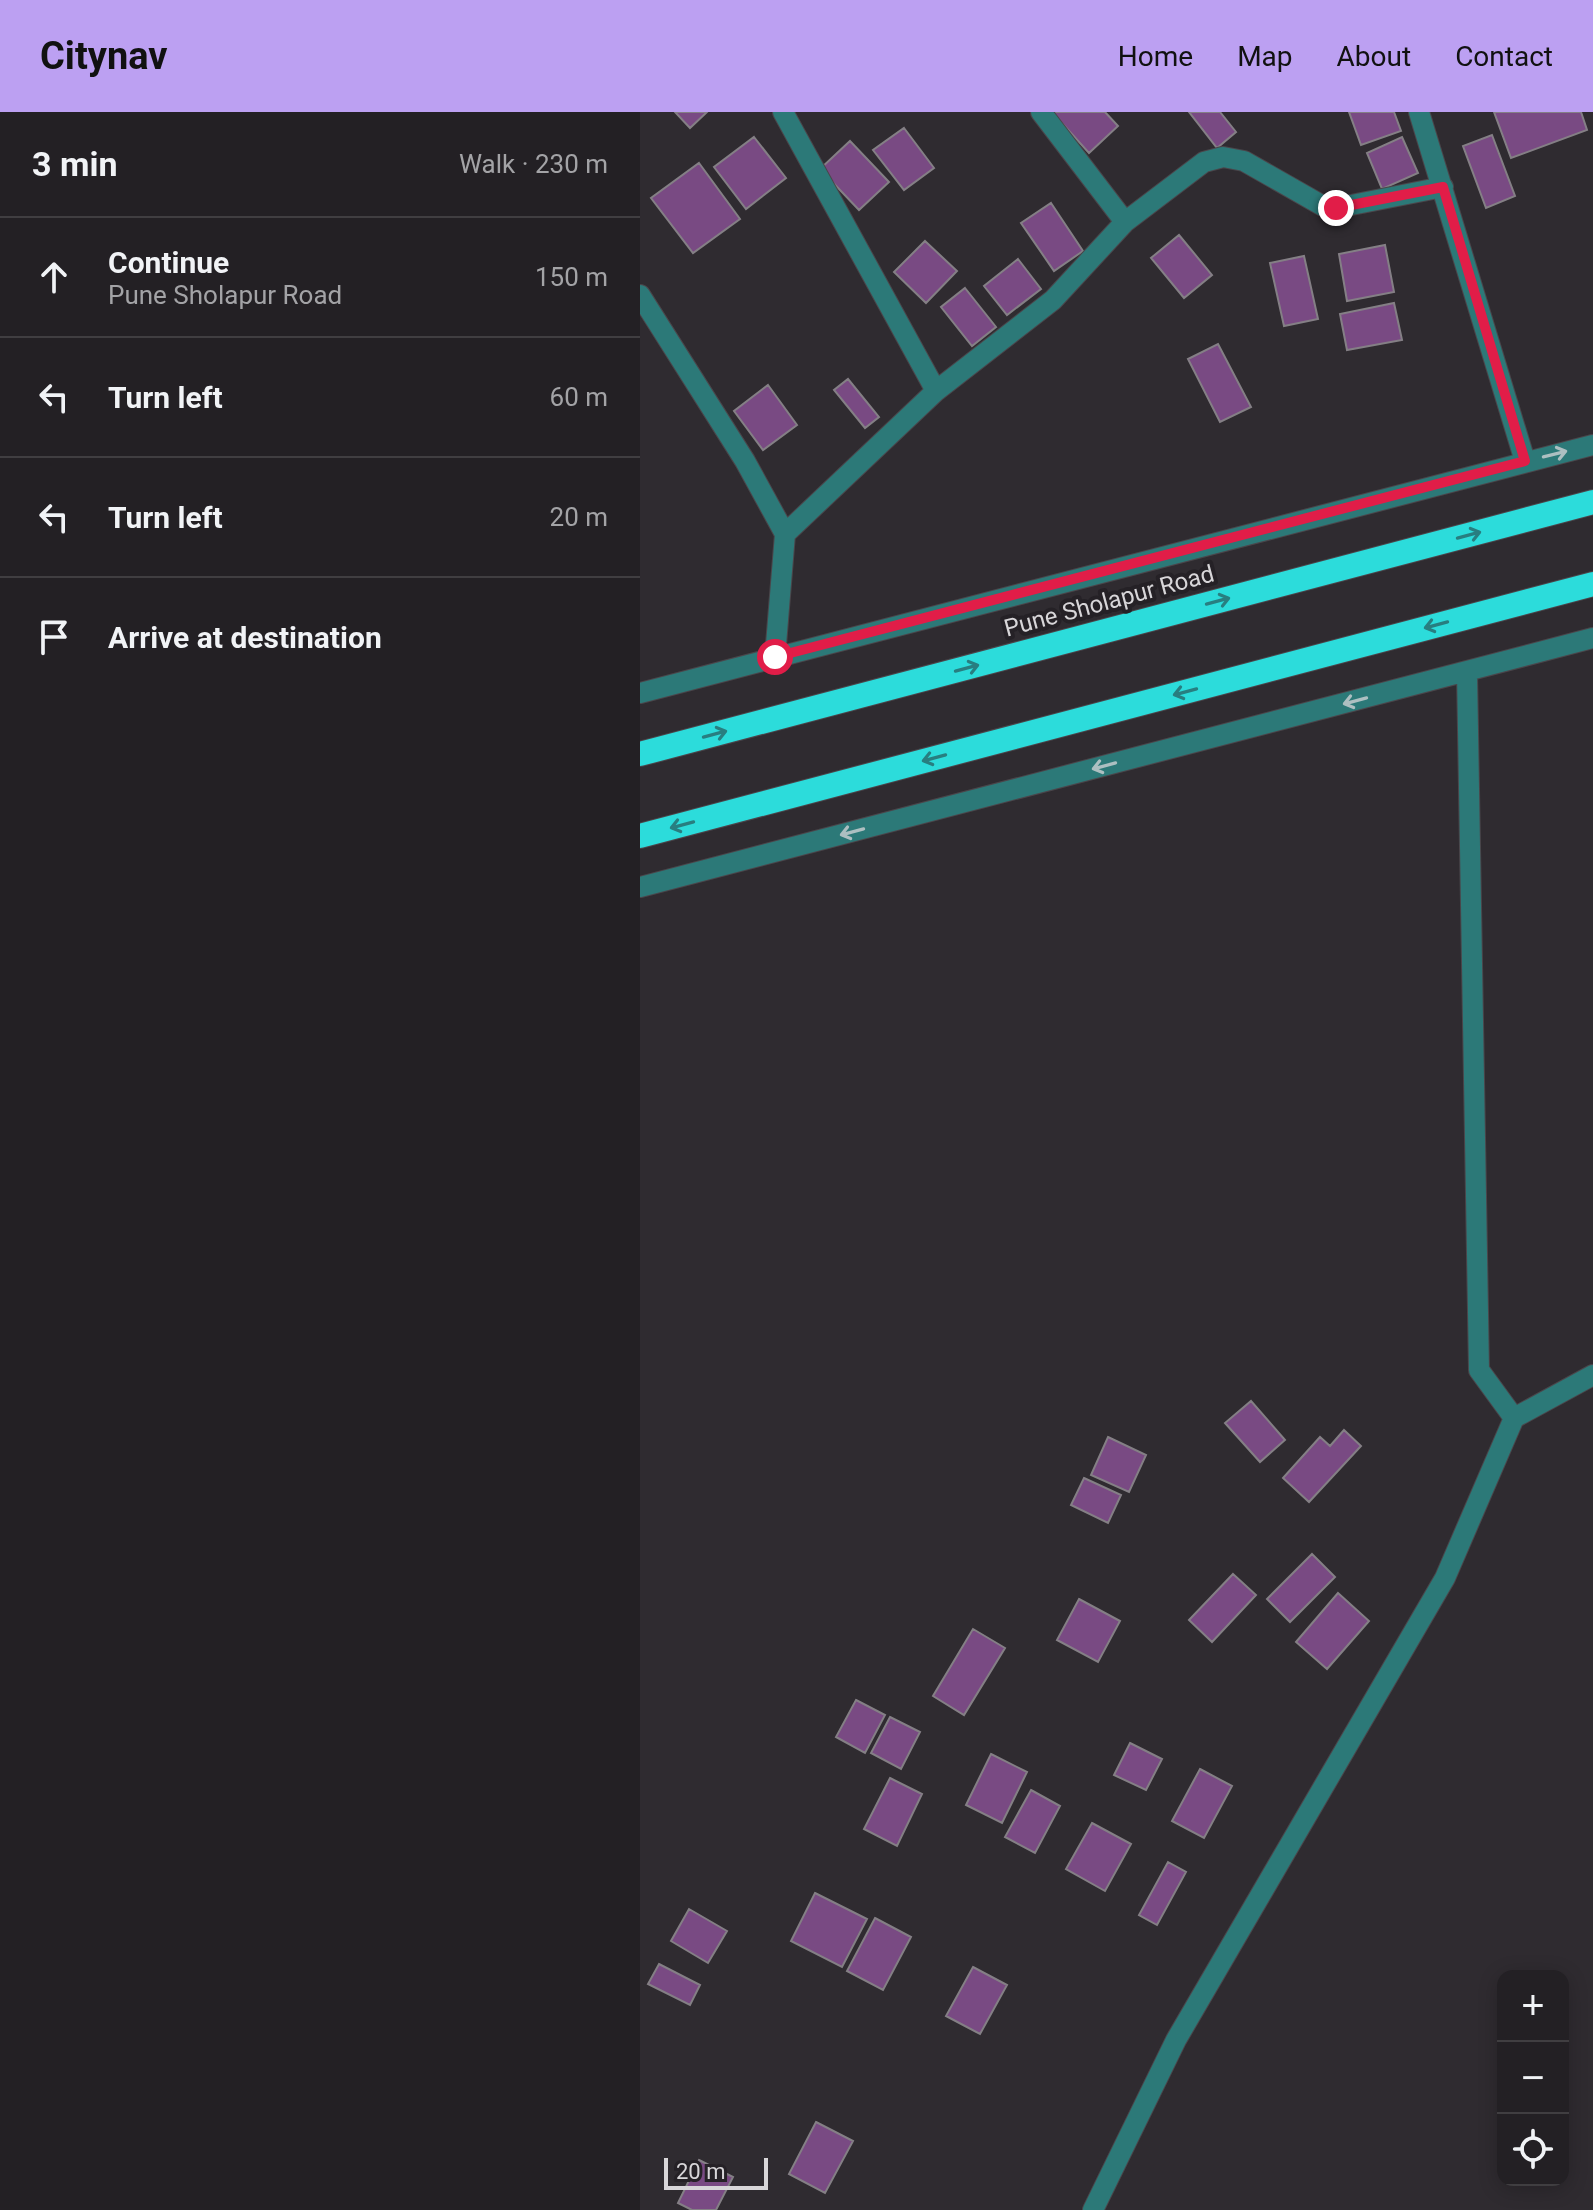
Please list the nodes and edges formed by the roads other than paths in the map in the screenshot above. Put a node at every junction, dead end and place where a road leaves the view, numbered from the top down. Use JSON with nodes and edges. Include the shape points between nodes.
{"nodes":[{"id":1,"x":783,"y":112,"type":"edge"},
{"id":2,"x":1041,"y":112,"type":"edge"},
{"id":3,"x":1419,"y":112,"type":"edge"},
{"id":4,"x":1443,"y":187,"type":"junction"},
{"id":5,"x":1125,"y":222,"type":"junction"},
{"id":6,"x":640,"y":295,"type":"edge"},
{"id":7,"x":936,"y":391,"type":"junction"},
{"id":8,"x":1593,"y":445,"type":"edge"},
{"id":9,"x":1525,"y":461,"type":"junction"},
{"id":10,"x":1593,"y":502,"type":"edge"},
{"id":11,"x":785,"y":534,"type":"junction"},
{"id":12,"x":1593,"y":584,"type":"edge"},
{"id":13,"x":1593,"y":638,"type":"edge"},
{"id":14,"x":775,"y":657,"type":"junction"},
{"id":15,"x":1467,"y":672,"type":"junction"},
{"id":16,"x":640,"y":693,"type":"edge"},
{"id":17,"x":640,"y":754,"type":"edge"},
{"id":18,"x":640,"y":836,"type":"edge"},
{"id":19,"x":640,"y":887,"type":"edge"},
{"id":20,"x":1593,"y":1375,"type":"edge"},
{"id":21,"x":1514,"y":1418,"type":"junction"},
{"id":22,"x":1093,"y":2210,"type":"edge"}],
"edges":[{"from":1,"to":7,"type":"street"},
{"from":2,"to":5,"type":"street"},
{"from":3,"to":4,"type":"street"},
{"from":4,"to":5,"type":"street","via":[[1336,208],[1323,206],[1244,161],[1223,157],[1204,162]]},
{"from":4,"to":9,"type":"street"},
{"from":5,"to":7,"type":"street","via":[[1053,300]]},
{"from":6,"to":11,"type":"street"},
{"from":7,"to":11,"type":"street"},
{"from":9,"to":8,"type":"street","name":"Pune Sholapur Road","one_way":true},
{"from":9,"to":14,"type":"street","name":"Pune Sholapur Road"},
{"from":17,"to":10,"type":"highway","name":"Pune Sholapur Road","one_way":true},
{"from":11,"to":14,"type":"street"},
{"from":12,"to":18,"type":"highway","one_way":true},
{"from":13,"to":15,"type":"street"},
{"from":14,"to":16,"type":"street","name":"Pune Sholapur Road"},
{"from":15,"to":19,"type":"street","one_way":true},
{"from":15,"to":21,"type":"street","via":[[1479,1370]]},
{"from":20,"to":21,"type":"street"},
{"from":21,"to":22,"type":"street","via":[[1445,1578],[1176,2040]]}]}
